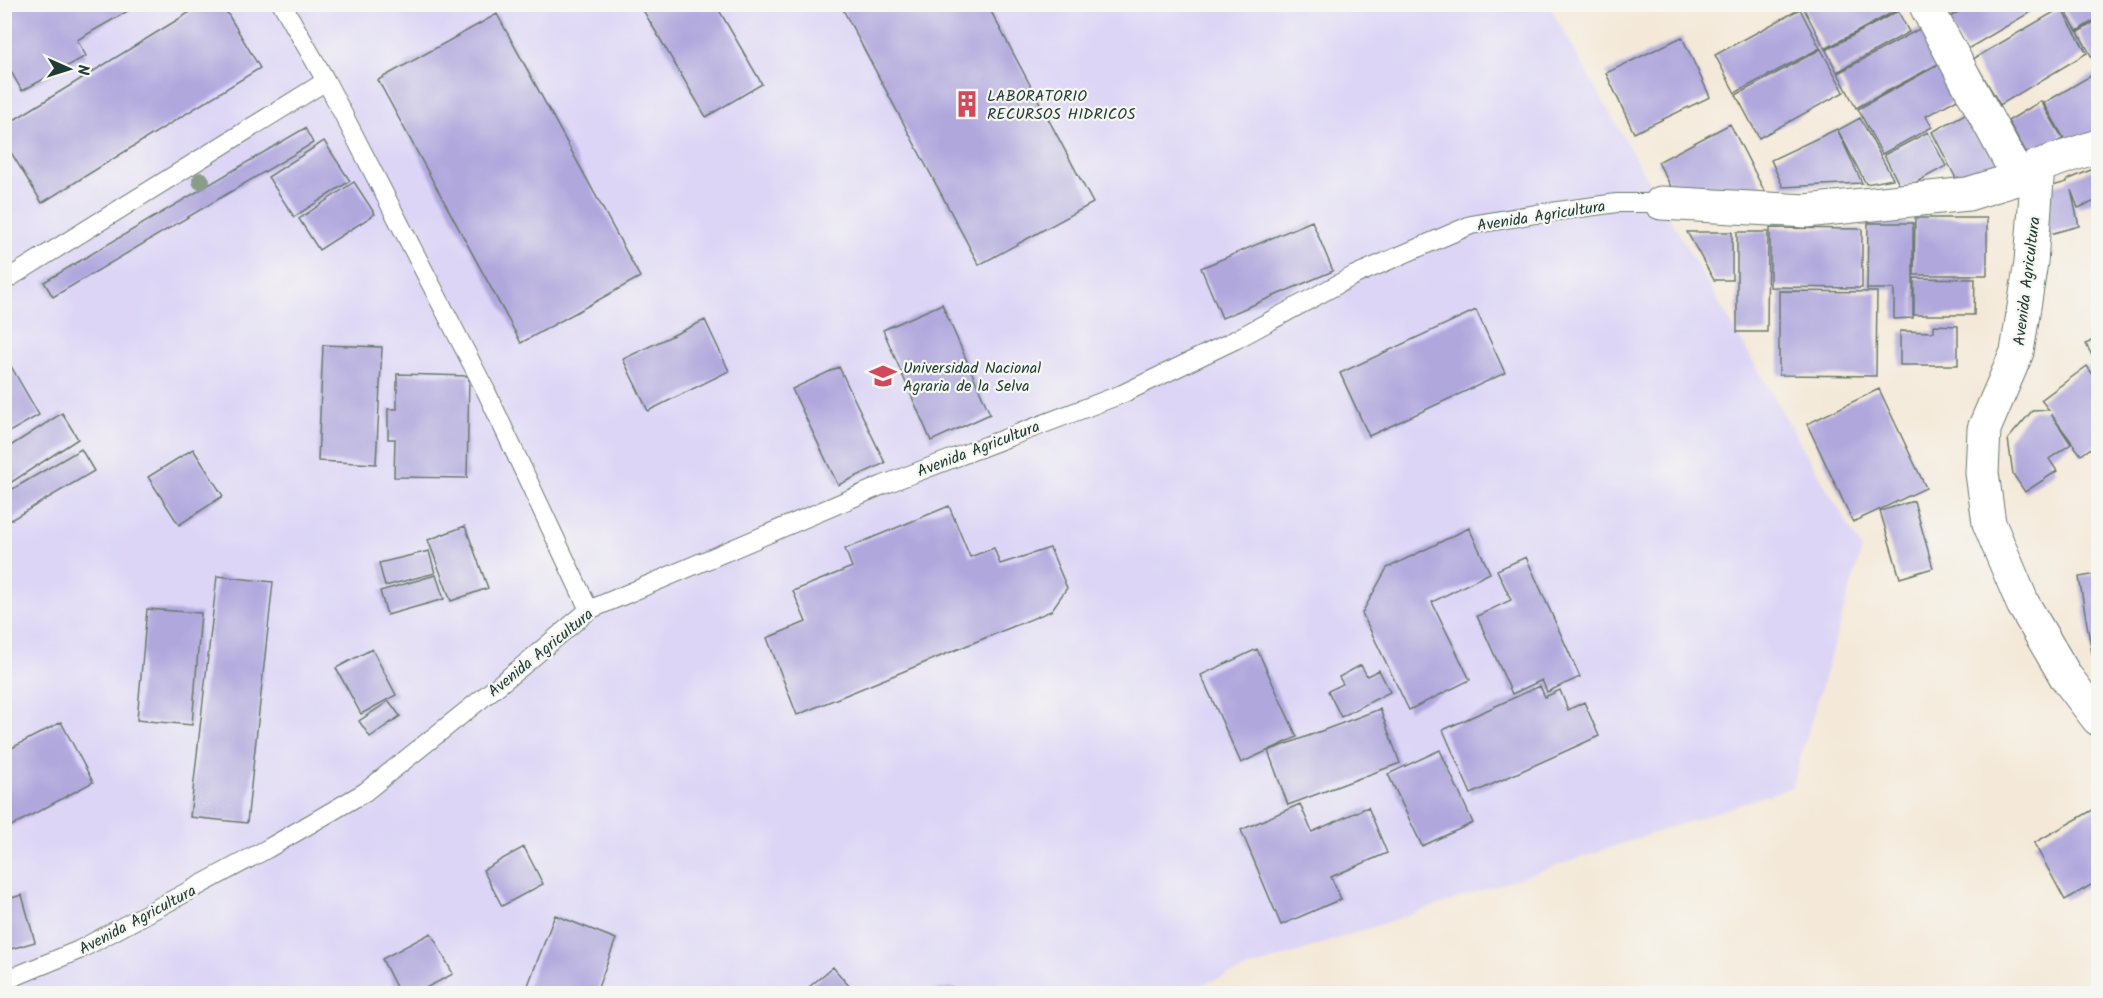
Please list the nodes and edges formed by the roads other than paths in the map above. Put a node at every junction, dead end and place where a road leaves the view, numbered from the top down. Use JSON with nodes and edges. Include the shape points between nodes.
{"nodes":[{"id":1,"x":282,"y":4,"type":"edge"},
{"id":2,"x":1927,"y":8,"type":"dead end"},
{"id":3,"x":326,"y":81,"type":"junction"},
{"id":4,"x":2098,"y":146,"type":"edge"},
{"id":5,"x":2029,"y":172,"type":"junction"},
{"id":6,"x":1661,"y":203,"type":"joint"},
{"id":7,"x":4,"y":280,"type":"edge"},
{"id":8,"x":589,"y":610,"type":"junction"},
{"id":9,"x":2098,"y":720,"type":"edge"},
{"id":10,"x":4,"y":981,"type":"edge"}],
"edges":[{"from":1,"to":3,"type":"lane"},
{"from":2,"to":5,"type":"street"},
{"from":3,"to":7,"type":"lane"},
{"from":3,"to":8,"type":"lane","via":[[486,391]]},
{"from":4,"to":5,"type":"street","name":"Avenida Agricultura"},
{"from":5,"to":6,"type":"street","name":"Avenida Agricultura","via":[[1968,194],[1806,212]]},
{"from":5,"to":9,"type":"street","name":"Avenida Agricultura","via":[[2031,262],[2017,352],[1984,429],[1982,473],[1989,523],[2023,604],[2066,677]]},
{"from":6,"to":8,"type":"lane","name":"Avenida Agricultura","via":[[1617,203],[1471,225],[1355,275],[1235,340],[1122,394],[883,484]]},
{"from":8,"to":10,"type":"lane","name":"Avenida Agricultura","via":[[365,792],[80,950]]}]}
